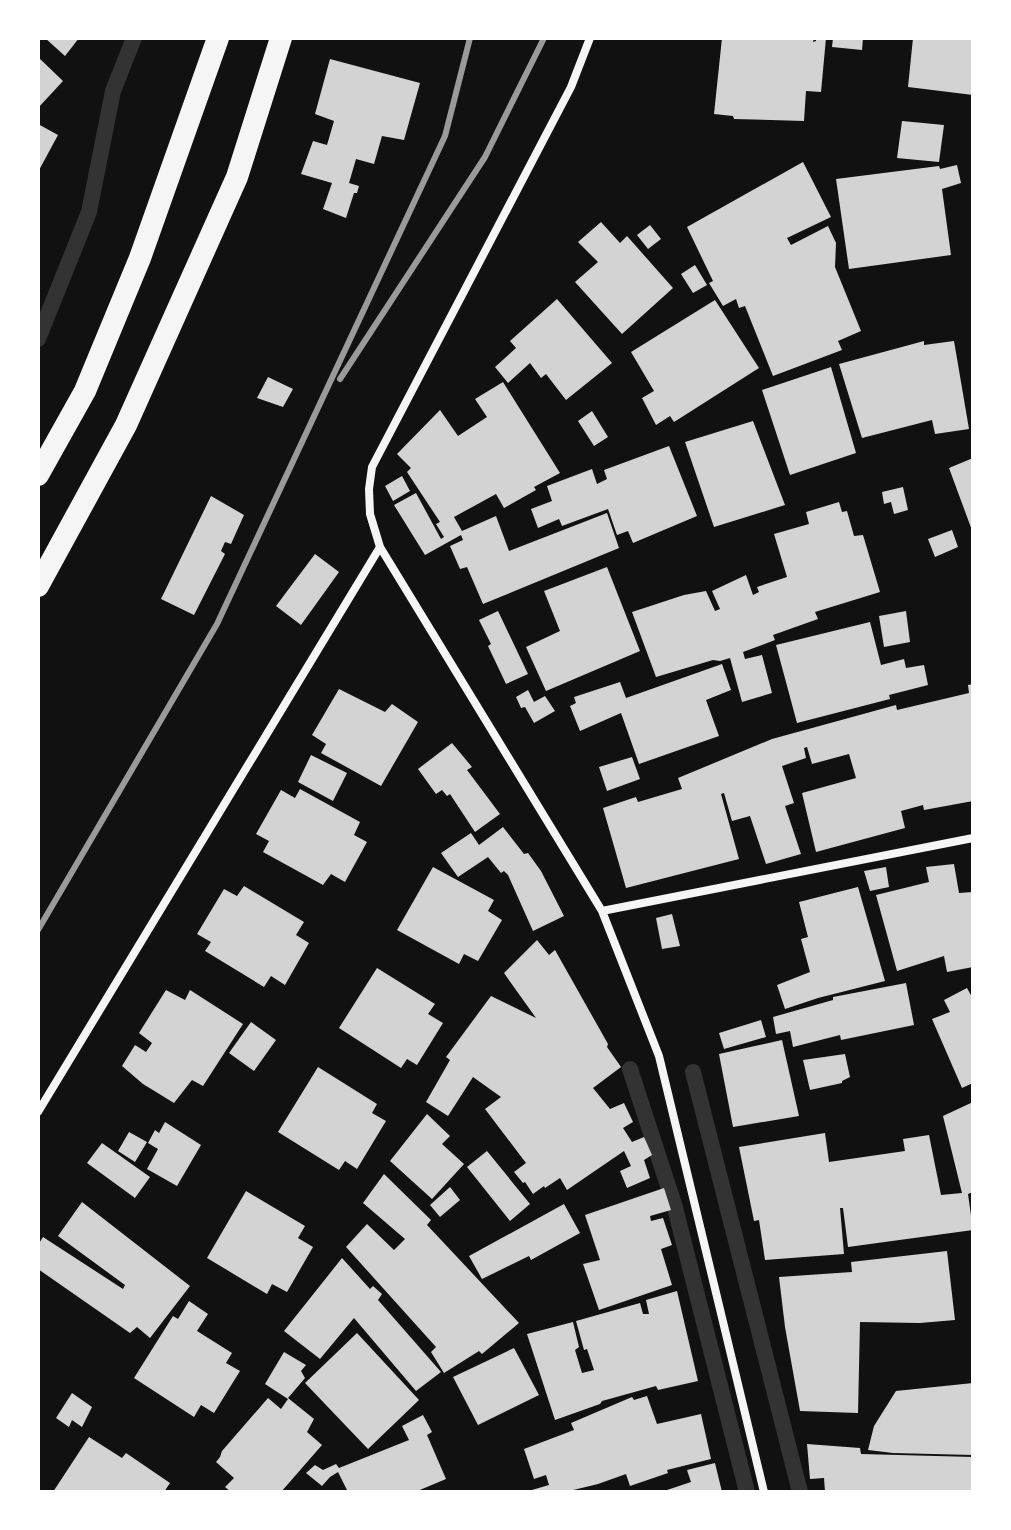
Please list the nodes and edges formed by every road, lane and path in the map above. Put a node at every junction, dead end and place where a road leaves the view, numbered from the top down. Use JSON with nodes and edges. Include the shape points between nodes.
{"nodes":[{"id":1,"x":218,"y":38,"type":"edge"},
{"id":2,"x":281,"y":38,"type":"edge"},
{"id":3,"x":590,"y":38,"type":"edge"},
{"id":4,"x":38,"y":475,"type":"edge"},
{"id":5,"x":380,"y":547,"type":"junction"},
{"id":6,"x":38,"y":586,"type":"edge"},
{"id":7,"x":973,"y":838,"type":"edge"},
{"id":8,"x":602,"y":911,"type":"junction"},
{"id":9,"x":38,"y":1112,"type":"edge"},
{"id":10,"x":764,"y":1492,"type":"edge"}],
"edges":[{"from":1,"to":4,"type":"highway","via":[[85,391]]},
{"from":2,"to":6,"type":"highway","via":[[237,177],[126,425]]},
{"from":3,"to":5,"type":"street","via":[[571,87],[372,467],[370,514]]},
{"from":5,"to":8,"type":"street"},
{"from":5,"to":9,"type":"street"},
{"from":7,"to":8,"type":"street"},
{"from":8,"to":10,"type":"street","via":[[659,1056]]}]}
